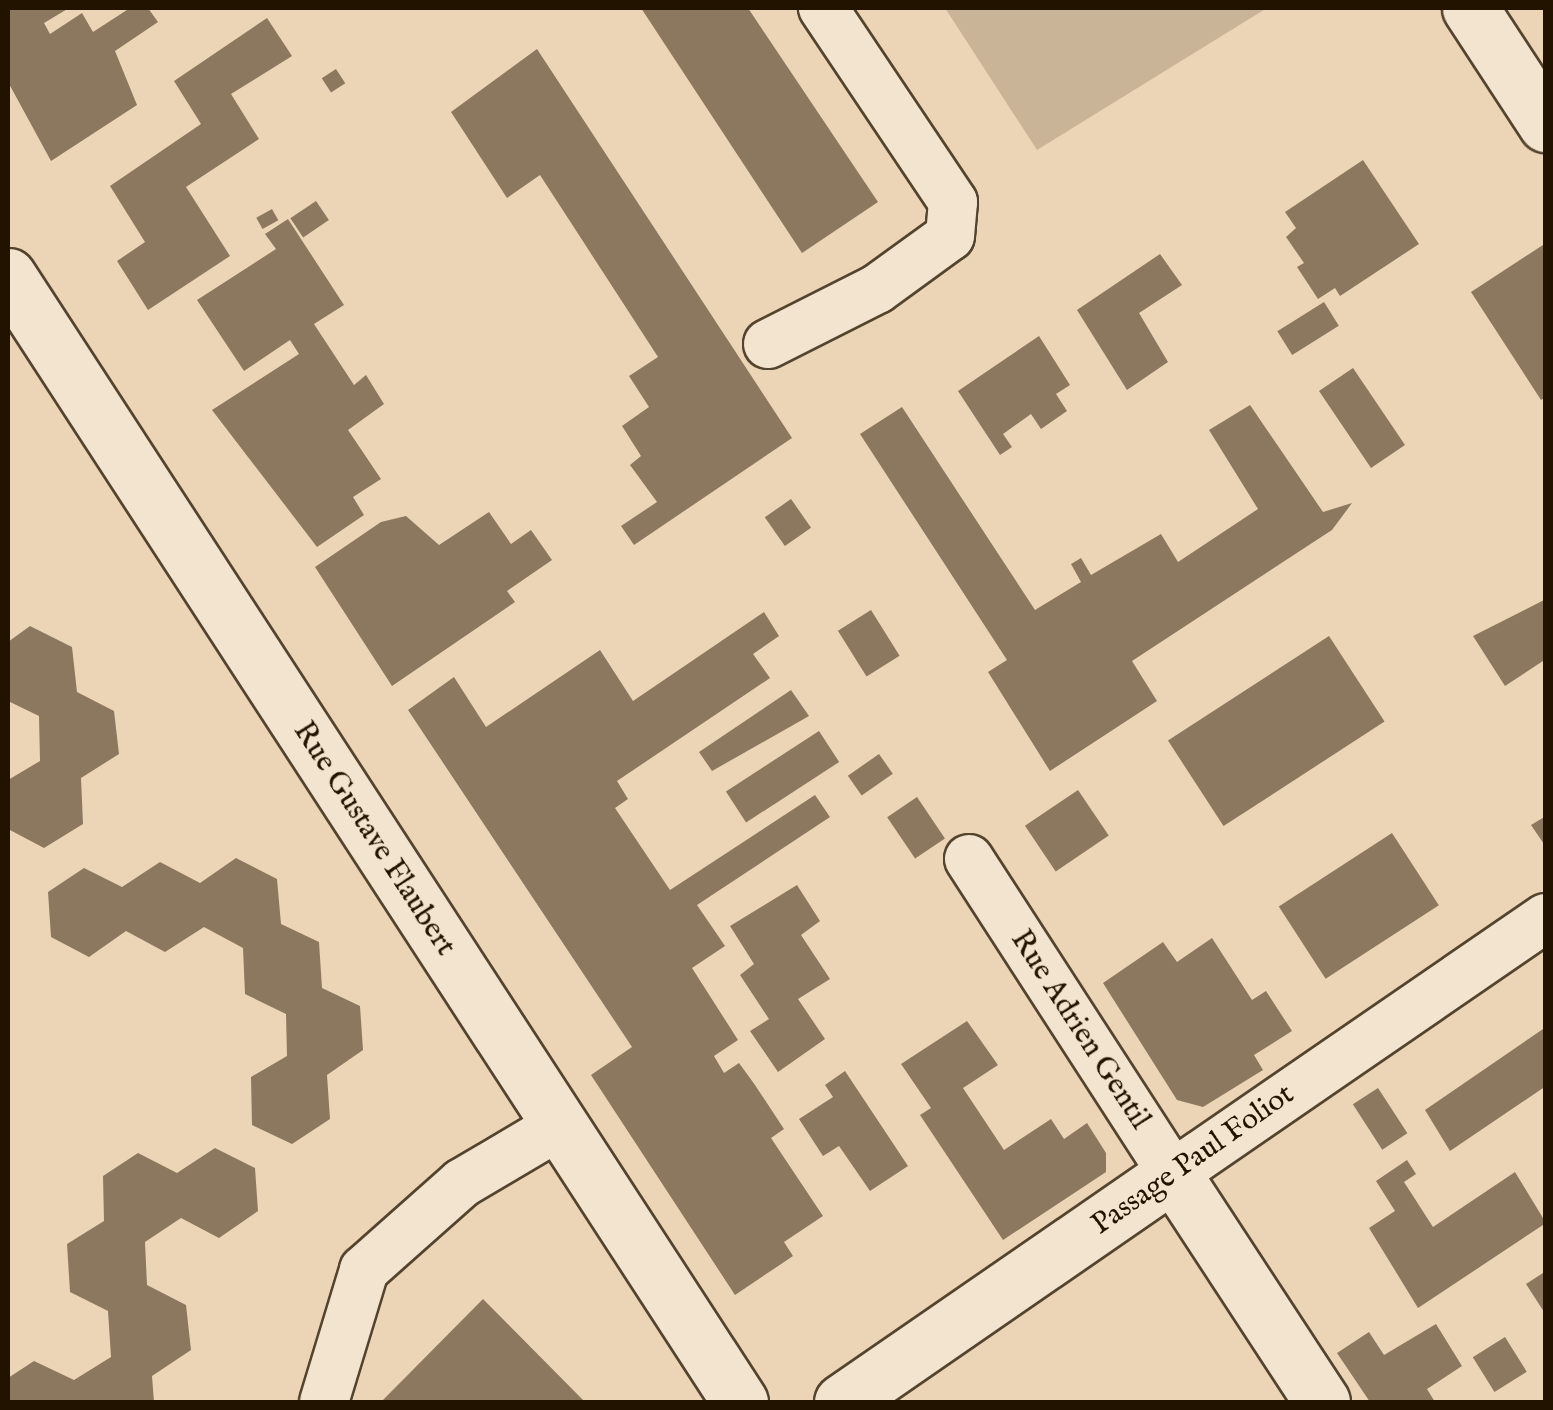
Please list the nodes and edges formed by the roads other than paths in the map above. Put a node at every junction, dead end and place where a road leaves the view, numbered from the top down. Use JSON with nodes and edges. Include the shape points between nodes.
{"nodes":[{"id":1,"x":823,"y":8,"type":"edge"},
{"id":2,"x":1470,"y":8,"type":"edge"},
{"id":3,"x":1546,"y":124,"type":"edge"},
{"id":4,"x":8,"y":276,"type":"edge"},
{"id":5,"x":768,"y":344,"type":"dead end"},
{"id":6,"x":969,"y":859,"type":"dead end"},
{"id":7,"x":1546,"y":918,"type":"edge"},
{"id":8,"x":560,"y":1125,"type":"junction"},
{"id":9,"x":1173,"y":1174,"type":"junction"},
{"id":10,"x":324,"y":1402,"type":"edge"},
{"id":11,"x":740,"y":1402,"type":"edge"},
{"id":12,"x":842,"y":1402,"type":"edge"},
{"id":13,"x":1322,"y":1402,"type":"edge"}],
"edges":[{"from":1,"to":5,"type":"lane","via":[[954,202],[950,236],[877,289]]},
{"from":2,"to":3,"type":"street"},
{"from":4,"to":8,"type":"street","name":"Rue Gustave Flaubert"},
{"from":6,"to":9,"type":"lane","name":"Rue Adrien Gentil"},
{"from":7,"to":9,"type":"lane","name":"Passage Paul Foliot"},
{"from":8,"to":10,"type":"lane","via":[[462,1183],[364,1270]]},
{"from":8,"to":11,"type":"street","name":"Rue Gustave Flaubert"},
{"from":9,"to":12,"type":"street","name":"Passage Paul Foliot"},
{"from":9,"to":13,"type":"street","name":"Rue Adrien Gentil"}]}
